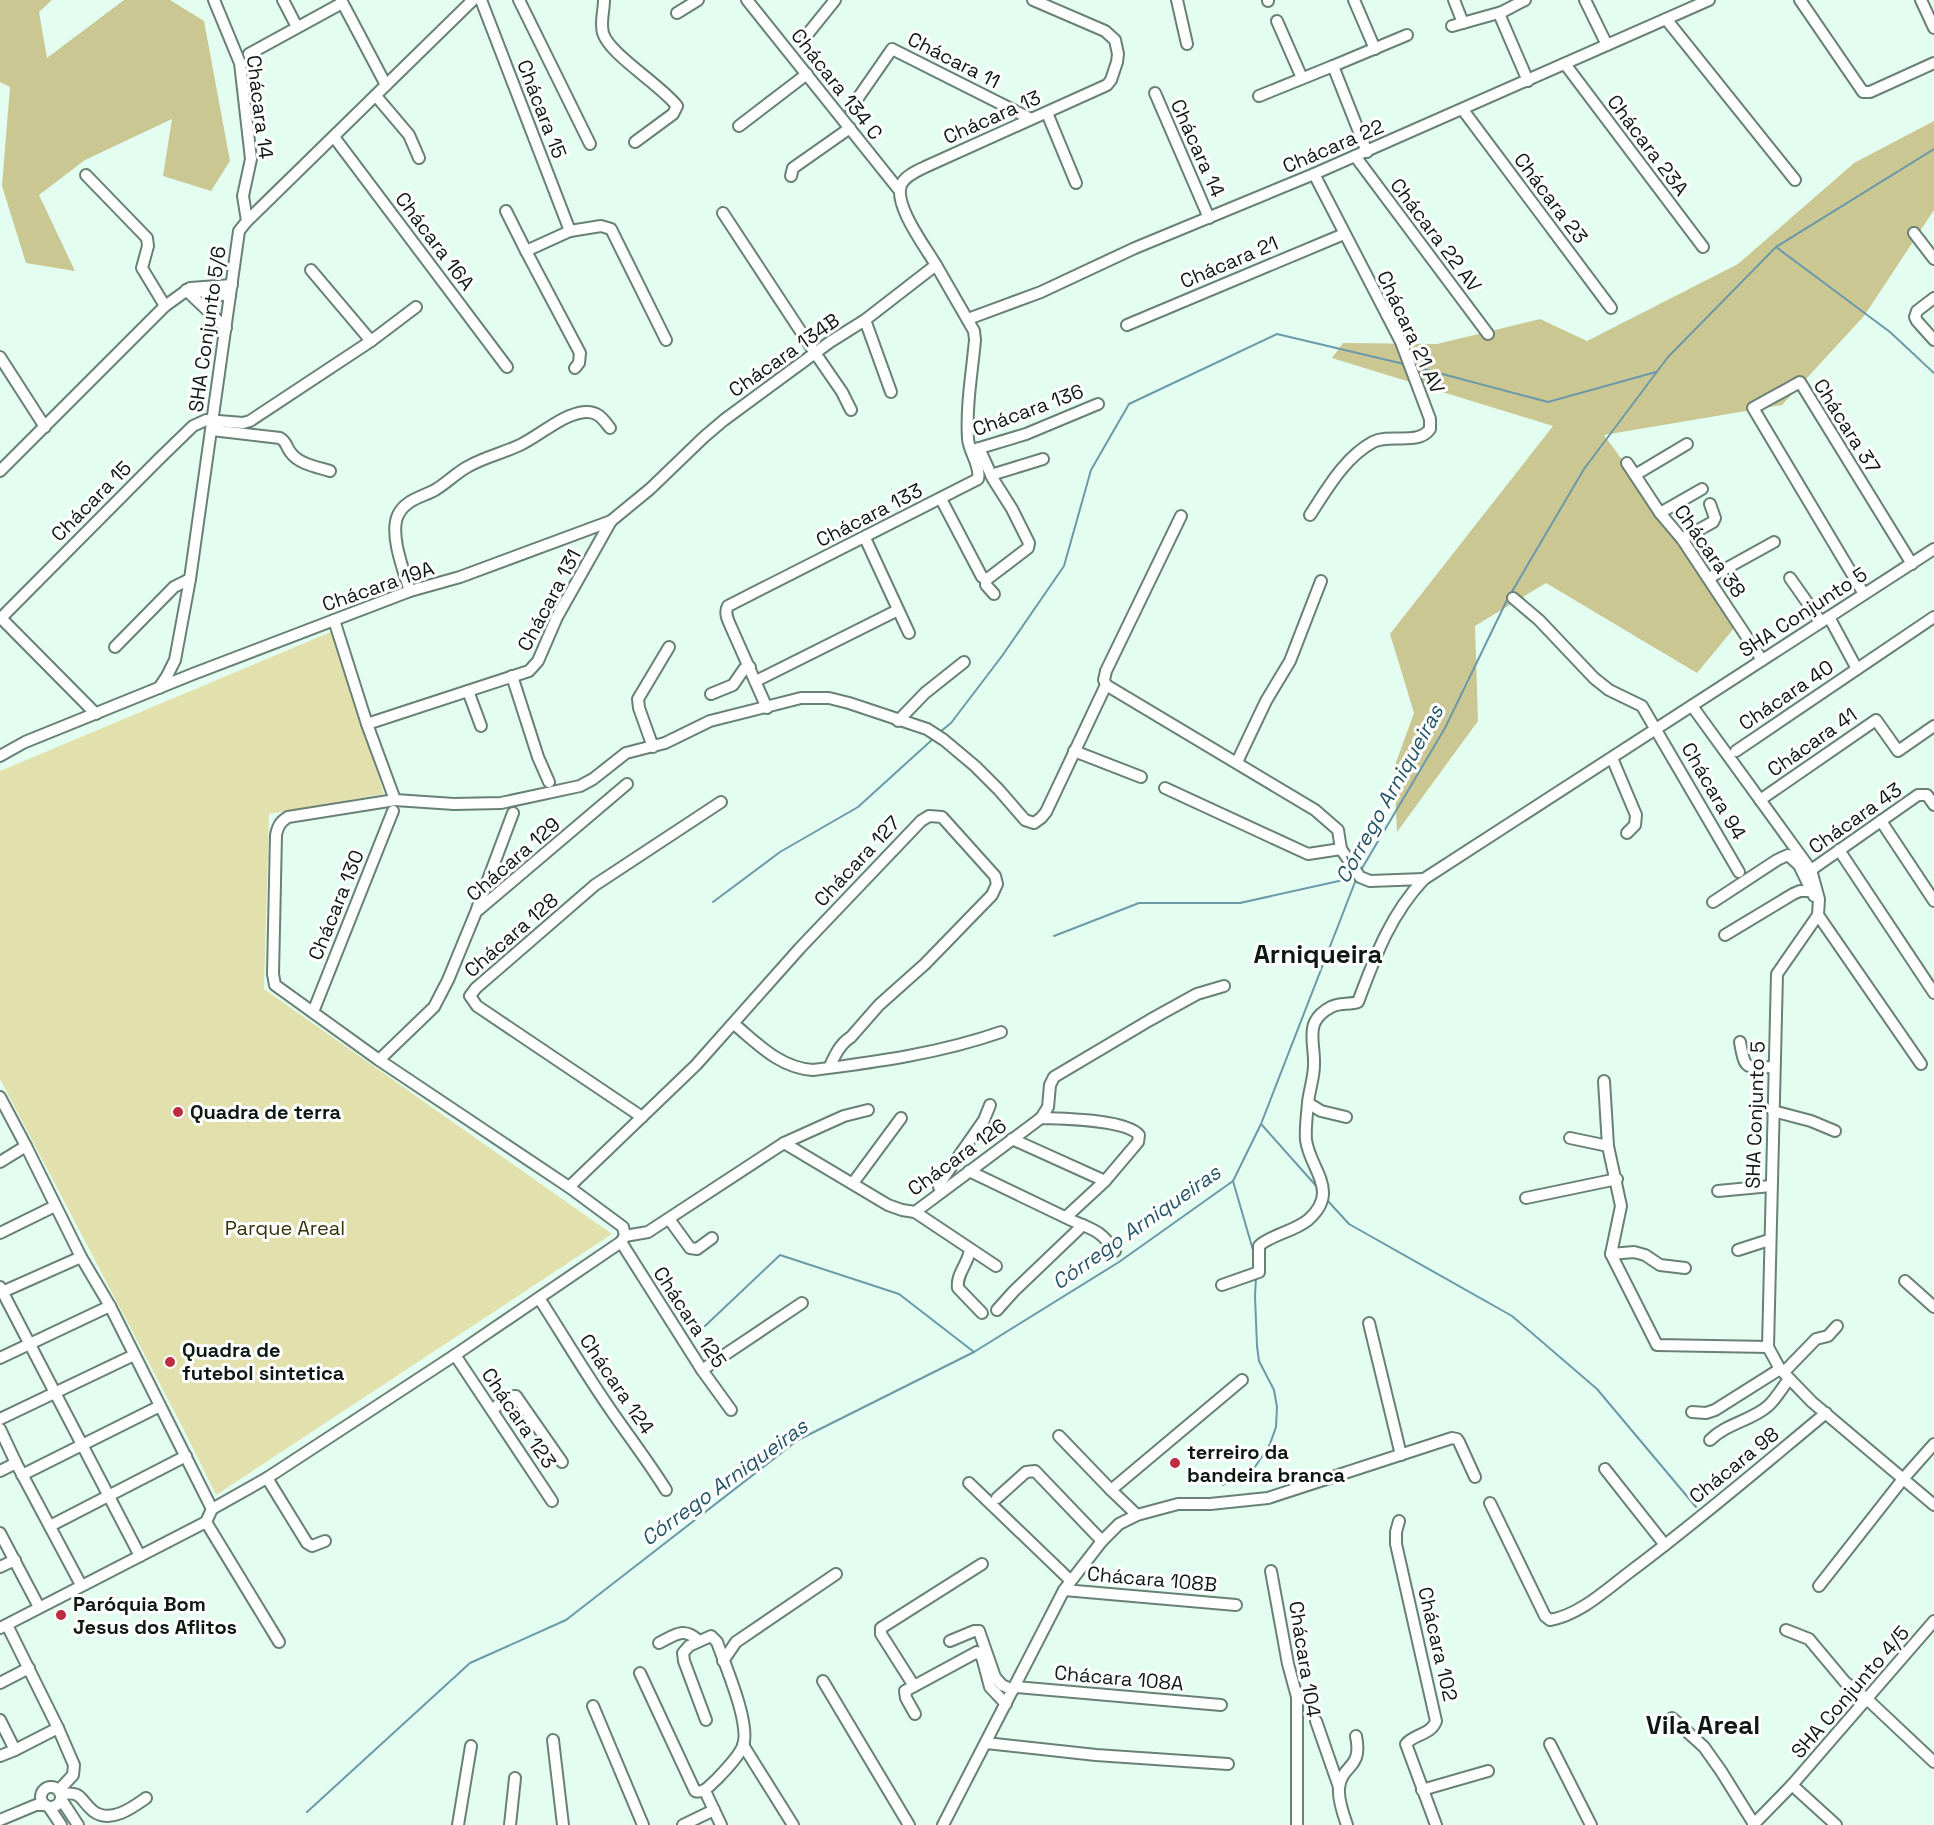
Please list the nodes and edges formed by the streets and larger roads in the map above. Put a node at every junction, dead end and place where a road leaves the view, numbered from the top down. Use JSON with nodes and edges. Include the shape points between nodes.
{"nodes":[{"id":1,"x":214,"y":0,"type":"edge"},
{"id":2,"x":283,"y":0,"type":"edge"},
{"id":3,"x":481,"y":0,"type":"edge"},
{"id":4,"x":519,"y":0,"type":"edge"},
{"id":5,"x":604,"y":0,"type":"edge"},
{"id":6,"x":698,"y":0,"type":"edge"},
{"id":7,"x":747,"y":0,"type":"edge"},
{"id":8,"x":1033,"y":0,"type":"edge"},
{"id":9,"x":1176,"y":0,"type":"edge"},
{"id":10,"x":1354,"y":0,"type":"edge"},
{"id":11,"x":1454,"y":0,"type":"edge"},
{"id":12,"x":1525,"y":0,"type":"edge"},
{"id":13,"x":1585,"y":0,"type":"edge"},
{"id":14,"x":1709,"y":0,"type":"edge"},
{"id":15,"x":1800,"y":0,"type":"edge"},
{"id":16,"x":1921,"y":0,"type":"edge"},
{"id":17,"x":341,"y":2,"type":"edge"},
{"id":18,"x":466,"y":2,"type":"edge"},
{"id":19,"x":830,"y":2,"type":"edge"},
{"id":20,"x":1687,"y":4,"type":"edge"},
{"id":21,"x":1502,"y":12,"type":"junction"},
{"id":22,"x":677,"y":13,"type":"dead end"},
{"id":23,"x":1666,"y":19,"type":"junction"},
{"id":24,"x":1277,"y":21,"type":"dead end"},
{"id":25,"x":297,"y":27,"type":"junction"},
{"id":26,"x":1934,"y":28,"type":"edge"},
{"id":27,"x":1407,"y":35,"type":"dead end"},
{"id":28,"x":806,"y":36,"type":"dead end"},
{"id":29,"x":1187,"y":44,"type":"dead end"},
{"id":30,"x":1607,"y":45,"type":"junction"},
{"id":31,"x":1375,"y":49,"type":"junction"},
{"id":32,"x":249,"y":54,"type":"dead end"},
{"id":33,"x":1934,"y":63,"type":"edge"},
{"id":34,"x":1565,"y":64,"type":"junction"},
{"id":35,"x":1333,"y":66,"type":"junction"},
{"id":36,"x":807,"y":74,"type":"junction"},
{"id":37,"x":1302,"y":78,"type":"junction"},
{"id":38,"x":1528,"y":81,"type":"junction"},
{"id":39,"x":387,"y":86,"type":"junction"},
{"id":40,"x":1155,"y":93,"type":"dead end"},
{"id":41,"x":376,"y":96,"type":"junction"},
{"id":42,"x":1259,"y":96,"type":"dead end"},
{"id":43,"x":851,"y":108,"type":"dead end"},
{"id":44,"x":1463,"y":110,"type":"junction"},
{"id":45,"x":1047,"y":113,"type":"junction"},
{"id":46,"x":1031,"y":119,"type":"junction"},
{"id":47,"x":739,"y":126,"type":"dead end"},
{"id":48,"x":850,"y":128,"type":"junction"},
{"id":49,"x":334,"y":137,"type":"junction"},
{"id":50,"x":635,"y":142,"type":"dead end"},
{"id":51,"x":590,"y":144,"type":"dead end"},
{"id":52,"x":1367,"y":152,"type":"junction"},
{"id":53,"x":1356,"y":156,"type":"junction"},
{"id":54,"x":419,"y":158,"type":"dead end"},
{"id":55,"x":1314,"y":174,"type":"junction"},
{"id":56,"x":86,"y":175,"type":"dead end"},
{"id":57,"x":790,"y":176,"type":"dead end"},
{"id":58,"x":1795,"y":180,"type":"dead end"},
{"id":59,"x":1076,"y":183,"type":"dead end"},
{"id":60,"x":899,"y":190,"type":"junction"},
{"id":61,"x":506,"y":211,"type":"dead end"},
{"id":62,"x":723,"y":213,"type":"dead end"},
{"id":63,"x":1209,"y":218,"type":"junction"},
{"id":64,"x":247,"y":221,"type":"junction"},
{"id":65,"x":570,"y":231,"type":"junction"},
{"id":66,"x":1914,"y":233,"type":"dead end"},
{"id":67,"x":1344,"y":234,"type":"junction"},
{"id":68,"x":1703,"y":247,"type":"dead end"},
{"id":69,"x":526,"y":251,"type":"junction"},
{"id":70,"x":1934,"y":259,"type":"edge"},
{"id":71,"x":936,"y":265,"type":"junction"},
{"id":72,"x":311,"y":270,"type":"dead end"},
{"id":73,"x":186,"y":290,"type":"junction"},
{"id":74,"x":231,"y":290,"type":"junction"},
{"id":75,"x":1934,"y":298,"type":"edge"},
{"id":76,"x":165,"y":306,"type":"junction"},
{"id":77,"x":416,"y":308,"type":"dead end"},
{"id":78,"x":1611,"y":308,"type":"dead end"},
{"id":79,"x":968,"y":319,"type":"junction"},
{"id":80,"x":865,"y":320,"type":"junction"},
{"id":81,"x":1127,"y":324,"type":"dead end"},
{"id":82,"x":226,"y":328,"type":"junction"},
{"id":83,"x":1488,"y":334,"type":"dead end"},
{"id":84,"x":666,"y":340,"type":"dead end"},
{"id":85,"x":1934,"y":340,"type":"edge"},
{"id":86,"x":371,"y":341,"type":"junction"},
{"id":87,"x":815,"y":353,"type":"junction"},
{"id":88,"x":0,"y":357,"type":"edge"},
{"id":89,"x":507,"y":367,"type":"dead end"},
{"id":90,"x":575,"y":369,"type":"dead end"},
{"id":91,"x":891,"y":392,"type":"dead end"},
{"id":92,"x":1098,"y":404,"type":"dead end"},
{"id":93,"x":851,"y":410,"type":"dead end"},
{"id":94,"x":212,"y":425,"type":"junction"},
{"id":95,"x":45,"y":427,"type":"junction"},
{"id":96,"x":610,"y":428,"type":"dead end"},
{"id":97,"x":1687,"y":444,"type":"dead end"},
{"id":98,"x":974,"y":450,"type":"junction"},
{"id":99,"x":1043,"y":459,"type":"dead end"},
{"id":100,"x":1627,"y":463,"type":"dead end"},
{"id":101,"x":0,"y":471,"type":"edge"},
{"id":102,"x":330,"y":471,"type":"dead end"},
{"id":103,"x":991,"y":475,"type":"junction"},
{"id":104,"x":1635,"y":475,"type":"junction"},
{"id":105,"x":1702,"y":489,"type":"dead end"},
{"id":106,"x":941,"y":499,"type":"junction"},
{"id":107,"x":1710,"y":504,"type":"dead end"},
{"id":108,"x":1660,"y":513,"type":"junction"},
{"id":109,"x":1310,"y":515,"type":"dead end"},
{"id":110,"x":1181,"y":516,"type":"dead end"},
{"id":111,"x":610,"y":521,"type":"junction"},
{"id":112,"x":865,"y":538,"type":"junction"},
{"id":113,"x":1682,"y":539,"type":"junction"},
{"id":114,"x":1774,"y":542,"type":"dead end"},
{"id":115,"x":1934,"y":549,"type":"edge"},
{"id":116,"x":1912,"y":564,"type":"junction"},
{"id":117,"x":982,"y":577,"type":"dead end"},
{"id":118,"x":1709,"y":578,"type":"junction"},
{"id":119,"x":1790,"y":578,"type":"dead end"},
{"id":120,"x":190,"y":579,"type":"junction"},
{"id":121,"x":1321,"y":581,"type":"dead end"},
{"id":122,"x":410,"y":591,"type":"junction"},
{"id":123,"x":994,"y":594,"type":"dead end"},
{"id":124,"x":1864,"y":594,"type":"junction"},
{"id":125,"x":1513,"y":598,"type":"dead end"},
{"id":126,"x":898,"y":609,"type":"junction"},
{"id":127,"x":1934,"y":617,"type":"edge"},
{"id":128,"x":0,"y":618,"type":"edge"},
{"id":129,"x":334,"y":620,"type":"junction"},
{"id":130,"x":1825,"y":620,"type":"junction"},
{"id":131,"x":909,"y":633,"type":"dead end"},
{"id":132,"x":115,"y":647,"type":"dead end"},
{"id":133,"x":669,"y":647,"type":"dead end"},
{"id":134,"x":176,"y":651,"type":"junction"},
{"id":135,"x":1762,"y":660,"type":"junction"},
{"id":136,"x":964,"y":662,"type":"dead end"},
{"id":137,"x":750,"y":667,"type":"junction"},
{"id":138,"x":1857,"y":669,"type":"junction"},
{"id":139,"x":193,"y":674,"type":"junction"},
{"id":140,"x":512,"y":676,"type":"junction"},
{"id":141,"x":756,"y":681,"type":"junction"},
{"id":142,"x":1106,"y":685,"type":"junction"},
{"id":143,"x":159,"y":688,"type":"junction"},
{"id":144,"x":468,"y":691,"type":"junction"},
{"id":145,"x":711,"y":694,"type":"dead end"},
{"id":146,"x":1692,"y":706,"type":"junction"},
{"id":147,"x":768,"y":708,"type":"junction"},
{"id":148,"x":96,"y":714,"type":"junction"},
{"id":149,"x":898,"y":721,"type":"junction"},
{"id":150,"x":368,"y":724,"type":"junction"},
{"id":151,"x":481,"y":726,"type":"dead end"},
{"id":152,"x":1934,"y":726,"type":"edge"},
{"id":153,"x":1656,"y":729,"type":"junction"},
{"id":154,"x":653,"y":747,"type":"junction"},
{"id":155,"x":1074,"y":751,"type":"junction"},
{"id":156,"x":1736,"y":751,"type":"dead end"},
{"id":157,"x":0,"y":756,"type":"edge"},
{"id":158,"x":1612,"y":758,"type":"junction"},
{"id":159,"x":1237,"y":762,"type":"junction"},
{"id":160,"x":1141,"y":777,"type":"dead end"},
{"id":161,"x":549,"y":782,"type":"dead end"},
{"id":162,"x":627,"y":784,"type":"dead end"},
{"id":163,"x":1165,"y":788,"type":"dead end"},
{"id":164,"x":1761,"y":800,"type":"junction"},
{"id":165,"x":721,"y":802,"type":"dead end"},
{"id":166,"x":1934,"y":805,"type":"edge"},
{"id":167,"x":394,"y":806,"type":"junction"},
{"id":168,"x":513,"y":813,"type":"dead end"},
{"id":169,"x":1881,"y":821,"type":"junction"},
{"id":170,"x":1627,"y":833,"type":"dead end"},
{"id":171,"x":1341,"y":849,"type":"junction"},
{"id":172,"x":1839,"y":850,"type":"junction"},
{"id":173,"x":1811,"y":870,"type":"junction"},
{"id":174,"x":1739,"y":872,"type":"dead end"},
{"id":175,"x":1424,"y":879,"type":"junction"},
{"id":176,"x":1815,"y":895,"type":"junction"},
{"id":177,"x":1934,"y":901,"type":"edge"},
{"id":178,"x":1713,"y":902,"type":"dead end"},
{"id":179,"x":476,"y":912,"type":"junction"},
{"id":180,"x":1818,"y":915,"type":"junction"},
{"id":181,"x":1725,"y":935,"type":"dead end"},
{"id":182,"x":1224,"y":986,"type":"dead end"},
{"id":183,"x":1934,"y":993,"type":"edge"},
{"id":184,"x":313,"y":1012,"type":"junction"},
{"id":185,"x":734,"y":1024,"type":"junction"},
{"id":186,"x":1001,"y":1032,"type":"dead end"},
{"id":187,"x":1740,"y":1042,"type":"dead end"},
{"id":188,"x":379,"y":1060,"type":"junction"},
{"id":189,"x":1921,"y":1064,"type":"dead end"},
{"id":190,"x":830,"y":1066,"type":"junction"},
{"id":191,"x":1774,"y":1067,"type":"junction"},
{"id":192,"x":1604,"y":1081,"type":"dead end"},
{"id":193,"x":0,"y":1097,"type":"edge"},
{"id":194,"x":1308,"y":1103,"type":"junction"},
{"id":195,"x":990,"y":1105,"type":"dead end"},
{"id":196,"x":868,"y":1110,"type":"dead end"},
{"id":197,"x":1773,"y":1111,"type":"junction"},
{"id":198,"x":642,"y":1117,"type":"junction"},
{"id":199,"x":1346,"y":1117,"type":"dead end"},
{"id":200,"x":901,"y":1118,"type":"dead end"},
{"id":201,"x":1041,"y":1118,"type":"junction"},
{"id":202,"x":1834,"y":1131,"type":"dead end"},
{"id":203,"x":1570,"y":1138,"type":"dead end"},
{"id":204,"x":1012,"y":1139,"type":"junction"},
{"id":205,"x":784,"y":1143,"type":"junction"},
{"id":206,"x":26,"y":1146,"type":"junction"},
{"id":207,"x":1608,"y":1146,"type":"junction"},
{"id":208,"x":0,"y":1162,"type":"edge"},
{"id":209,"x":969,"y":1171,"type":"junction"},
{"id":210,"x":1617,"y":1179,"type":"junction"},
{"id":211,"x":1105,"y":1181,"type":"junction"},
{"id":212,"x":853,"y":1183,"type":"junction"},
{"id":213,"x":1771,"y":1186,"type":"junction"},
{"id":214,"x":569,"y":1187,"type":"junction"},
{"id":215,"x":942,"y":1190,"type":"junction"},
{"id":216,"x":1718,"y":1191,"type":"dead end"},
{"id":217,"x":1526,"y":1198,"type":"dead end"},
{"id":218,"x":55,"y":1206,"type":"junction"},
{"id":219,"x":915,"y":1212,"type":"junction"},
{"id":220,"x":1066,"y":1217,"type":"junction"},
{"id":221,"x":669,"y":1219,"type":"junction"},
{"id":222,"x":1083,"y":1225,"type":"junction"},
{"id":223,"x":0,"y":1233,"type":"edge"},
{"id":224,"x":712,"y":1238,"type":"dead end"},
{"id":225,"x":623,"y":1239,"type":"junction"},
{"id":226,"x":1769,"y":1240,"type":"junction"},
{"id":227,"x":970,"y":1250,"type":"junction"},
{"id":228,"x":1738,"y":1250,"type":"dead end"},
{"id":229,"x":1115,"y":1251,"type":"dead end"},
{"id":230,"x":1611,"y":1254,"type":"junction"},
{"id":231,"x":81,"y":1257,"type":"junction"},
{"id":232,"x":996,"y":1266,"type":"dead end"},
{"id":233,"x":1685,"y":1268,"type":"dead end"},
{"id":234,"x":1905,"y":1281,"type":"dead end"},
{"id":235,"x":1222,"y":1285,"type":"dead end"},
{"id":236,"x":1,"y":1291,"type":"edge"},
{"id":237,"x":539,"y":1298,"type":"junction"},
{"id":238,"x":802,"y":1303,"type":"dead end"},
{"id":239,"x":110,"y":1306,"type":"junction"},
{"id":240,"x":1934,"y":1307,"type":"edge"},
{"id":241,"x":997,"y":1310,"type":"dead end"},
{"id":242,"x":982,"y":1313,"type":"dead end"},
{"id":243,"x":1369,"y":1323,"type":"dead end"},
{"id":244,"x":1837,"y":1326,"type":"dead end"},
{"id":245,"x":29,"y":1344,"type":"junction"},
{"id":246,"x":1768,"y":1347,"type":"junction"},
{"id":247,"x":135,"y":1355,"type":"junction"},
{"id":248,"x":455,"y":1355,"type":"junction"},
{"id":249,"x":0,"y":1358,"type":"edge"},
{"id":250,"x":702,"y":1370,"type":"junction"},
{"id":251,"x":1784,"y":1374,"type":"junction"},
{"id":252,"x":1242,"y":1380,"type":"dead end"},
{"id":253,"x":55,"y":1394,"type":"junction"},
{"id":254,"x":160,"y":1406,"type":"junction"},
{"id":255,"x":492,"y":1410,"type":"junction"},
{"id":256,"x":731,"y":1410,"type":"dead end"},
{"id":257,"x":1692,"y":1412,"type":"dead end"},
{"id":258,"x":1826,"y":1413,"type":"junction"},
{"id":259,"x":0,"y":1419,"type":"edge"},
{"id":260,"x":0,"y":1429,"type":"edge"},
{"id":261,"x":1059,"y":1436,"type":"dead end"},
{"id":262,"x":1710,"y":1440,"type":"dead end"},
{"id":263,"x":1934,"y":1444,"type":"edge"},
{"id":264,"x":82,"y":1446,"type":"junction"},
{"id":265,"x":1401,"y":1455,"type":"junction"},
{"id":266,"x":186,"y":1456,"type":"junction"},
{"id":267,"x":16,"y":1462,"type":"junction"},
{"id":268,"x":562,"y":1462,"type":"dead end"},
{"id":269,"x":1605,"y":1469,"type":"dead end"},
{"id":270,"x":0,"y":1471,"type":"edge"},
{"id":271,"x":22,"y":1475,"type":"junction"},
{"id":272,"x":1475,"y":1477,"type":"dead end"},
{"id":273,"x":267,"y":1478,"type":"junction"},
{"id":274,"x":1903,"y":1479,"type":"junction"},
{"id":275,"x":969,"y":1483,"type":"dead end"},
{"id":276,"x":666,"y":1490,"type":"dead end"},
{"id":277,"x":1111,"y":1490,"type":"junction"},
{"id":278,"x":107,"y":1496,"type":"junction"},
{"id":279,"x":997,"y":1498,"type":"dead end"},
{"id":280,"x":552,"y":1501,"type":"dead end"},
{"id":281,"x":1490,"y":1503,"type":"dead end"},
{"id":282,"x":1934,"y":1505,"type":"edge"},
{"id":283,"x":212,"y":1509,"type":"junction"},
{"id":284,"x":1137,"y":1515,"type":"junction"},
{"id":285,"x":1399,"y":1521,"type":"dead end"},
{"id":286,"x":206,"y":1522,"type":"junction"},
{"id":287,"x":50,"y":1526,"type":"junction"},
{"id":288,"x":0,"y":1533,"type":"edge"},
{"id":289,"x":1102,"y":1540,"type":"junction"},
{"id":290,"x":325,"y":1541,"type":"dead end"},
{"id":291,"x":1665,"y":1545,"type":"junction"},
{"id":292,"x":140,"y":1556,"type":"junction"},
{"id":293,"x":15,"y":1560,"type":"junction"},
{"id":294,"x":982,"y":1564,"type":"dead end"},
{"id":295,"x":0,"y":1568,"type":"edge"},
{"id":296,"x":1271,"y":1571,"type":"dead end"},
{"id":297,"x":836,"y":1574,"type":"dead end"},
{"id":298,"x":81,"y":1585,"type":"junction"},
{"id":299,"x":1067,"y":1585,"type":"junction"},
{"id":300,"x":1819,"y":1586,"type":"dead end"},
{"id":301,"x":1236,"y":1605,"type":"dead end"},
{"id":302,"x":39,"y":1607,"type":"junction"},
{"id":303,"x":1934,"y":1622,"type":"edge"},
{"id":304,"x":3,"y":1626,"type":"edge"},
{"id":305,"x":1786,"y":1630,"type":"dead end"},
{"id":306,"x":699,"y":1641,"type":"junction"},
{"id":307,"x":950,"y":1641,"type":"dead end"},
{"id":308,"x":279,"y":1642,"type":"dead end"},
{"id":309,"x":659,"y":1643,"type":"dead end"},
{"id":310,"x":723,"y":1661,"type":"junction"},
{"id":311,"x":29,"y":1668,"type":"junction"},
{"id":312,"x":640,"y":1672,"type":"dead end"},
{"id":313,"x":823,"y":1681,"type":"dead end"},
{"id":314,"x":0,"y":1683,"type":"edge"},
{"id":315,"x":914,"y":1686,"type":"junction"},
{"id":316,"x":1014,"y":1689,"type":"junction"},
{"id":317,"x":1868,"y":1700,"type":"junction"},
{"id":318,"x":1006,"y":1704,"type":"junction"},
{"id":319,"x":1221,"y":1705,"type":"dead end"},
{"id":320,"x":593,"y":1706,"type":"dead end"},
{"id":321,"x":915,"y":1714,"type":"dead end"},
{"id":322,"x":1672,"y":1718,"type":"dead end"},
{"id":323,"x":0,"y":1720,"type":"edge"},
{"id":324,"x":706,"y":1720,"type":"dead end"},
{"id":325,"x":1316,"y":1721,"type":"dead end"},
{"id":326,"x":58,"y":1728,"type":"junction"},
{"id":327,"x":1356,"y":1736,"type":"dead end"},
{"id":328,"x":553,"y":1740,"type":"dead end"},
{"id":329,"x":986,"y":1743,"type":"junction"},
{"id":330,"x":1550,"y":1744,"type":"dead end"},
{"id":331,"x":743,"y":1745,"type":"junction"},
{"id":332,"x":471,"y":1746,"type":"dead end"},
{"id":333,"x":15,"y":1749,"type":"junction"},
{"id":334,"x":0,"y":1756,"type":"edge"},
{"id":335,"x":1934,"y":1762,"type":"edge"},
{"id":336,"x":1228,"y":1764,"type":"dead end"},
{"id":337,"x":1488,"y":1772,"type":"dead end"},
{"id":338,"x":514,"y":1778,"type":"dead end"},
{"id":339,"x":1792,"y":1785,"type":"junction"},
{"id":340,"x":1339,"y":1788,"type":"junction"},
{"id":341,"x":1422,"y":1790,"type":"junction"},
{"id":342,"x":705,"y":1791,"type":"junction"},
{"id":343,"x":61,"y":1795,"type":"junction"},
{"id":344,"x":146,"y":1798,"type":"dead end"},
{"id":345,"x":45,"y":1803,"type":"junction"},
{"id":346,"x":714,"y":1810,"type":"junction"},
{"id":347,"x":0,"y":1820,"type":"edge"},
{"id":348,"x":1754,"y":1824,"type":"edge"},
{"id":349,"x":3,"y":1825,"type":"edge"},
{"id":350,"x":61,"y":1825,"type":"edge"},
{"id":351,"x":78,"y":1825,"type":"edge"},
{"id":352,"x":458,"y":1825,"type":"edge"},
{"id":353,"x":510,"y":1825,"type":"edge"},
{"id":354,"x":563,"y":1825,"type":"edge"},
{"id":355,"x":643,"y":1825,"type":"edge"},
{"id":356,"x":683,"y":1825,"type":"edge"},
{"id":357,"x":721,"y":1825,"type":"edge"},
{"id":358,"x":793,"y":1825,"type":"edge"},
{"id":359,"x":909,"y":1825,"type":"edge"},
{"id":360,"x":943,"y":1825,"type":"edge"},
{"id":361,"x":1297,"y":1825,"type":"edge"},
{"id":362,"x":1347,"y":1825,"type":"edge"},
{"id":363,"x":1436,"y":1825,"type":"edge"},
{"id":364,"x":1592,"y":1825,"type":"edge"},
{"id":365,"x":1836,"y":1825,"type":"edge"}],
"edges":[{"from":1,"to":64,"type":"street","name":"Chácara 14","via":[[240,63],[251,159],[243,196]]},
{"from":2,"to":25,"type":"street"},
{"from":3,"to":65,"type":"street","name":"Chácara 15"},
{"from":4,"to":51,"type":"street"},
{"from":5,"to":50,"type":"street","via":[[604,36],[615,51],[676,106],[674,114]]},
{"from":6,"to":22,"type":"street"},
{"from":7,"to":36,"type":"street","name":"Chácara 134 C"},
{"from":8,"to":45,"type":"street","name":"Chácara 13","via":[[1105,32],[1115,40],[1118,54],[1107,85]]},
{"from":9,"to":29,"type":"street"},
{"from":10,"to":31,"type":"street"},
{"from":11,"to":21,"type":"street","via":[[1457,24]]},
{"from":12,"to":21,"type":"street"},
{"from":13,"to":30,"type":"street"},
{"from":14,"to":20,"type":"street","name":"Chácara 22"},
{"from":15,"to":33,"type":"street","via":[[1863,92]]},
{"from":16,"to":26,"type":"street"},
{"from":17,"to":25,"type":"street"},
{"from":17,"to":39,"type":"street"},
{"from":18,"to":39,"type":"street","name":"SHA Conjunto 5/6"},
{"from":19,"to":28,"type":"street"},
{"from":20,"to":23,"type":"street","name":"Chácara 22"},
{"from":21,"to":38,"type":"street","via":[[1501,22]]},
{"from":23,"to":30,"type":"street","name":"Chácara 22"},
{"from":23,"to":58,"type":"street"},
{"from":24,"to":37,"type":"street"},
{"from":25,"to":32,"type":"street"},
{"from":27,"to":31,"type":"street"},
{"from":30,"to":34,"type":"street","name":"Chácara 22"},
{"from":31,"to":35,"type":"street"},
{"from":34,"to":38,"type":"street","name":"Chácara 22"},
{"from":34,"to":68,"type":"street","name":"Chácara 23A"},
{"from":35,"to":37,"type":"street"},
{"from":35,"to":52,"type":"street"},
{"from":36,"to":47,"type":"street"},
{"from":36,"to":48,"type":"street","name":"Chácara 134 C"},
{"from":37,"to":42,"type":"street"},
{"from":38,"to":44,"type":"street","name":"Chácara 22"},
{"from":39,"to":41,"type":"street","name":"SHA Conjunto 5/6"},
{"from":40,"to":63,"type":"street","name":"Chácara 14"},
{"from":41,"to":49,"type":"street","name":"SHA Conjunto 5/6"},
{"from":41,"to":54,"type":"street","via":[[409,135]]},
{"from":43,"to":46,"type":"street","name":"Chácara 11","via":[[892,49]]},
{"from":44,"to":52,"type":"street","name":"Chácara 22"},
{"from":44,"to":78,"type":"street","name":"Chácara 23"},
{"from":45,"to":46,"type":"street","name":"Chácara 13"},
{"from":45,"to":59,"type":"street"},
{"from":46,"to":60,"type":"street","name":"Chácara 13","via":[[919,170],[903,181]]},
{"from":48,"to":57,"type":"street","via":[[793,168]]},
{"from":48,"to":60,"type":"street","name":"Chácara 134 C"},
{"from":49,"to":64,"type":"street","name":"SHA Conjunto 5/6"},
{"from":49,"to":89,"type":"street","name":"Chácara 16A"},
{"from":52,"to":53,"type":"street","name":"Chácara 22"},
{"from":53,"to":55,"type":"street","name":"Chácara 22"},
{"from":53,"to":83,"type":"street","name":"Chácara 22 AV"},
{"from":55,"to":63,"type":"street","name":"Chácara 22"},
{"from":55,"to":67,"type":"street","name":"Chácara 21 AV"},
{"from":56,"to":76,"type":"street","via":[[147,238],[142,268]]},
{"from":60,"to":71,"type":"street","name":"Chácara 134 C","via":[[902,206]]},
{"from":61,"to":69,"type":"street"},
{"from":62,"to":87,"type":"street"},
{"from":63,"to":79,"type":"street","name":"Chácara 22","via":[[1041,292]]},
{"from":64,"to":74,"type":"street","name":"SHA Conjunto 5/6","via":[[237,236]]},
{"from":65,"to":69,"type":"street"},
{"from":65,"to":84,"type":"street","via":[[601,226],[611,230]]},
{"from":66,"to":70,"type":"street"},
{"from":67,"to":81,"type":"street","name":"Chácara 21"},
{"from":67,"to":109,"type":"street","name":"Chácara 21 AV","via":[[1401,342],[1430,419],[1430,429],[1419,437],[1376,440],[1360,450],[1332,481]]},
{"from":69,"to":90,"type":"street","via":[[580,353]]},
{"from":71,"to":79,"type":"street"},
{"from":71,"to":80,"type":"street","name":"Chácara 134B"},
{"from":72,"to":86,"type":"street"},
{"from":73,"to":74,"type":"street"},
{"from":73,"to":76,"type":"street"},
{"from":73,"to":82,"type":"street"},
{"from":74,"to":82,"type":"street","name":"SHA Conjunto 5/6"},
{"from":75,"to":85,"type":"street","via":[[1917,311],[1915,318]]},
{"from":76,"to":95,"type":"street"},
{"from":77,"to":86,"type":"street"},
{"from":79,"to":98,"type":"street","name":"Chácara 133","via":[[975,340],[967,404],[968,438]]},
{"from":80,"to":87,"type":"street","name":"Chácara 134B"},
{"from":80,"to":91,"type":"street"},
{"from":82,"to":94,"type":"street","name":"SHA Conjunto 5/6"},
{"from":86,"to":94,"type":"street","via":[[250,421]]},
{"from":87,"to":93,"type":"street"},
{"from":87,"to":111,"type":"street","name":"Chácara 134B","via":[[724,420]]},
{"from":88,"to":95,"type":"street"},
{"from":92,"to":98,"type":"street","name":"Chácara 136","via":[[1026,434]]},
{"from":94,"to":102,"type":"street","via":[[280,438],[292,455]]},
{"from":94,"to":120,"type":"street","name":"SHA Conjunto 5/6"},
{"from":94,"to":128,"type":"street","name":"Chácara 15","via":[[202,421],[181,437]]},
{"from":95,"to":101,"type":"street"},
{"from":96,"to":122,"type":"street","via":[[600,415],[582,413],[466,467],[435,490],[408,502],[396,523],[398,552]]},
{"from":97,"to":104,"type":"street"},
{"from":98,"to":103,"type":"street"},
{"from":98,"to":106,"type":"street","name":"Chácara 133","via":[[978,479]]},
{"from":99,"to":103,"type":"street"},
{"from":100,"to":104,"type":"street","name":"Chácara 38"},
{"from":103,"to":123,"type":"street","via":[[1029,543],[1028,548],[986,580]]},
{"from":104,"to":108,"type":"street","name":"Chácara 38"},
{"from":105,"to":108,"type":"street"},
{"from":106,"to":112,"type":"street","name":"Chácara 133"},
{"from":106,"to":117,"type":"street"},
{"from":107,"to":113,"type":"street","via":[[1713,522]]},
{"from":108,"to":113,"type":"street","name":"Chácara 38"},
{"from":110,"to":142,"type":"street","via":[[1106,671]]},
{"from":111,"to":122,"type":"street","name":"Chácara 19A","via":[[460,577]]},
{"from":111,"to":140,"type":"street","name":"Chácara 131","via":[[557,617],[538,661],[529,671]]},
{"from":112,"to":126,"type":"street"},
{"from":112,"to":137,"type":"street","name":"Chácara 133","via":[[728,606],[726,616]]},
{"from":113,"to":118,"type":"street","name":"Chácara 38"},
{"from":114,"to":118,"type":"street"},
{"from":115,"to":116,"type":"street","name":"SHA Conjunto 5"},
{"from":116,"to":124,"type":"street","name":"SHA Conjunto 5"},
{"from":116,"to":124,"type":"street","name":"Chácara 37","via":[[1800,382],[1753,408]]},
{"from":118,"to":135,"type":"street","name":"Chácara 38"},
{"from":119,"to":130,"type":"street","name":"Chácara 40"},
{"from":120,"to":132,"type":"street","via":[[174,587]]},
{"from":120,"to":134,"type":"street","name":"SHA Conjunto 5/6"},
{"from":121,"to":159,"type":"street","via":[[1290,661]]},
{"from":122,"to":129,"type":"street","name":"Chácara 19A"},
{"from":124,"to":130,"type":"street","name":"SHA Conjunto 5"},
{"from":125,"to":153,"type":"street","name":"Chácara 94","via":[[1594,678],[1642,706]]},
{"from":126,"to":131,"type":"street"},
{"from":126,"to":141,"type":"street"},
{"from":127,"to":138,"type":"street","name":"Chácara 40"},
{"from":128,"to":148,"type":"street","name":"Chácara 15"},
{"from":129,"to":139,"type":"street","name":"Chácara 19A"},
{"from":129,"to":150,"type":"street"},
{"from":130,"to":135,"type":"street","name":"SHA Conjunto 5"},
{"from":130,"to":138,"type":"street","name":"Chácara 40"},
{"from":133,"to":154,"type":"street","via":[[638,699]]},
{"from":134,"to":139,"type":"street","via":[[182,665]]},
{"from":134,"to":143,"type":"street","name":"SHA Conjunto 5/6"},
{"from":135,"to":146,"type":"street","name":"SHA Conjunto 5"},
{"from":136,"to":149,"type":"street"},
{"from":137,"to":141,"type":"street","name":"Chácara 133"},
{"from":137,"to":145,"type":"street","via":[[733,684]]},
{"from":138,"to":156,"type":"street","name":"Chácara 40"},
{"from":139,"to":143,"type":"street","name":"Chácara 19A"},
{"from":140,"to":144,"type":"street","name":"Chácara 131"},
{"from":140,"to":161,"type":"street"},
{"from":141,"to":147,"type":"street","name":"Chácara 133"},
{"from":142,"to":155,"type":"street"},
{"from":142,"to":159,"type":"street"},
{"from":143,"to":148,"type":"street","name":"Chácara 19A"},
{"from":144,"to":150,"type":"street","name":"Chácara 131"},
{"from":144,"to":151,"type":"street"},
{"from":146,"to":153,"type":"street","name":"SHA Conjunto 5"},
{"from":146,"to":164,"type":"street"},
{"from":147,"to":149,"type":"street","via":[[801,698],[829,698]]},
{"from":147,"to":154,"type":"street","via":[[710,721]]},
{"from":148,"to":157,"type":"street","name":"Chácara 19A"},
{"from":149,"to":155,"type":"street","via":[[927,729],[944,740],[999,790],[1025,820],[1034,823],[1046,812]]},
{"from":150,"to":167,"type":"street"},
{"from":152,"to":164,"type":"street","name":"Chácara 41","via":[[1898,751],[1876,720]]},
{"from":153,"to":158,"type":"street","name":"SHA Conjunto 5"},
{"from":153,"to":174,"type":"street","name":"Chácara 94"},
{"from":154,"to":167,"type":"street","via":[[626,753],[580,786],[501,803]]},
{"from":155,"to":160,"type":"street"},
{"from":158,"to":170,"type":"street","via":[[1636,815],[1635,825]]},
{"from":158,"to":175,"type":"street","name":"SHA Conjunto 5"},
{"from":159,"to":171,"type":"street","via":[[1322,816],[1338,831]]},
{"from":162,"to":179,"type":"street","name":"Chácara 129"},
{"from":163,"to":171,"type":"street","via":[[1308,854]]},
{"from":164,"to":173,"type":"street"},
{"from":165,"to":198,"type":"street","name":"Chácara 128","via":[[595,885],[470,996],[477,1006]]},
{"from":166,"to":169,"type":"street","name":"Chácara 43","via":[[1928,795],[1918,795]]},
{"from":167,"to":184,"type":"street","name":"Chácara 130"},
{"from":167,"to":184,"type":"street","name":"Chácara 125","via":[[288,817],[278,826],[273,981]]},
{"from":168,"to":179,"type":"street"},
{"from":169,"to":172,"type":"street","name":"Chácara 43"},
{"from":169,"to":177,"type":"street"},
{"from":171,"to":175,"type":"street","via":[[1360,877],[1370,881]]},
{"from":172,"to":173,"type":"street","name":"Chácara 43"},
{"from":172,"to":183,"type":"street"},
{"from":173,"to":176,"type":"street"},
{"from":175,"to":194,"type":"street","via":[[1381,942],[1358,1002],[1329,1007],[1313,1025],[1314,1066]]},
{"from":176,"to":178,"type":"street","via":[[1799,865],[1788,855]]},
{"from":176,"to":180,"type":"street"},
{"from":176,"to":181,"type":"street","via":[[1800,891],[1793,894]]},
{"from":179,"to":188,"type":"street","name":"Chácara 129","via":[[434,1007]]},
{"from":180,"to":189,"type":"street"},
{"from":180,"to":191,"type":"street","name":"SHA Conjunto 5","via":[[1778,974]]},
{"from":182,"to":201,"type":"street","via":[[1197,994],[1058,1075],[1051,1081],[1050,1100]]},
{"from":184,"to":188,"type":"street","name":"Chácara 125"},
{"from":185,"to":190,"type":"street","via":[[781,1062],[800,1069]]},
{"from":185,"to":190,"type":"street","name":"Chácara 127","via":[[921,821],[929,816],[942,817],[995,876],[992,895],[879,1005],[836,1052]]},
{"from":185,"to":198,"type":"street","name":"Chácara 127"},
{"from":186,"to":190,"type":"street","via":[[900,1058]]},
{"from":187,"to":191,"type":"street","via":[[1748,1066]]},
{"from":188,"to":214,"type":"street","name":"Chácara 125"},
{"from":191,"to":197,"type":"street","name":"SHA Conjunto 5"},
{"from":192,"to":207,"type":"street"},
{"from":193,"to":206,"type":"street"},
{"from":194,"to":199,"type":"street","via":[[1321,1111]]},
{"from":194,"to":235,"type":"street","via":[[1306,1139],[1324,1188],[1319,1205],[1293,1230],[1259,1246],[1258,1272]]},
{"from":195,"to":215,"type":"street","via":[[984,1120],[940,1183]]},
{"from":196,"to":205,"type":"street","via":[[818,1126]]},
{"from":197,"to":202,"type":"street"},
{"from":197,"to":213,"type":"street","name":"SHA Conjunto 5"},
{"from":198,"to":214,"type":"street","name":"Chácara 127"},
{"from":200,"to":212,"type":"street"},
{"from":201,"to":204,"type":"street","name":"Chácara 126"},
{"from":201,"to":211,"type":"street","via":[[1093,1121],[1127,1127],[1137,1133],[1139,1140]]},
{"from":203,"to":207,"type":"street"},
{"from":204,"to":209,"type":"street","name":"Chácara 126"},
{"from":204,"to":211,"type":"street"},
{"from":205,"to":212,"type":"street","name":"Chácara 126"},
{"from":205,"to":221,"type":"street"},
{"from":206,"to":208,"type":"street"},
{"from":206,"to":218,"type":"street"},
{"from":207,"to":210,"type":"street"},
{"from":209,"to":215,"type":"street","name":"Chácara 126"},
{"from":209,"to":220,"type":"street"},
{"from":210,"to":217,"type":"street"},
{"from":210,"to":230,"type":"street","via":[[1621,1206]]},
{"from":211,"to":220,"type":"street"},
{"from":212,"to":219,"type":"street","name":"Chácara 126","via":[[888,1205]]},
{"from":213,"to":216,"type":"street"},
{"from":213,"to":226,"type":"street","name":"SHA Conjunto 5"},
{"from":214,"to":225,"type":"street","name":"Chácara 125","via":[[623,1227]]},
{"from":215,"to":219,"type":"street","name":"Chácara 126"},
{"from":218,"to":223,"type":"street"},
{"from":218,"to":231,"type":"street"},
{"from":219,"to":227,"type":"street"},
{"from":220,"to":222,"type":"street"},
{"from":221,"to":224,"type":"street","via":[[690,1248],[697,1249]]},
{"from":221,"to":225,"type":"street","via":[[645,1234]]},
{"from":222,"to":229,"type":"street","via":[[1101,1234]]},
{"from":222,"to":241,"type":"street"},
{"from":225,"to":237,"type":"street"},
{"from":225,"to":250,"type":"street","name":"Chácara 125"},
{"from":226,"to":228,"type":"street"},
{"from":226,"to":246,"type":"street","name":"SHA Conjunto 5"},
{"from":227,"to":232,"type":"street"},
{"from":227,"to":242,"type":"street","via":[[957,1287]]},
{"from":230,"to":233,"type":"street","via":[[1634,1251],[1660,1265]]},
{"from":230,"to":246,"type":"street","via":[[1657,1346]]},
{"from":231,"to":236,"type":"street"},
{"from":231,"to":239,"type":"street"},
{"from":234,"to":240,"type":"street"},
{"from":236,"to":245,"type":"street"},
{"from":237,"to":248,"type":"street"},
{"from":237,"to":276,"type":"street","name":"Chácara 124"},
{"from":238,"to":250,"type":"street"},
{"from":239,"to":245,"type":"street"},
{"from":239,"to":247,"type":"street"},
{"from":243,"to":265,"type":"street"},
{"from":244,"to":251,"type":"street","via":[[1828,1336],[1816,1339]]},
{"from":245,"to":249,"type":"street"},
{"from":245,"to":253,"type":"street"},
{"from":246,"to":251,"type":"street","name":"SHA Conjunto 5"},
{"from":247,"to":253,"type":"street"},
{"from":247,"to":254,"type":"street"},
{"from":248,"to":255,"type":"street","name":"Chácara 123"},
{"from":248,"to":273,"type":"street"},
{"from":250,"to":256,"type":"street","name":"Chácara 125"},
{"from":251,"to":257,"type":"street","via":[[1715,1410]]},
{"from":251,"to":258,"type":"street","name":"SHA Conjunto 5"},
{"from":251,"to":262,"type":"street","via":[[1767,1407]]},
{"from":252,"to":277,"type":"street"},
{"from":253,"to":259,"type":"street"},
{"from":253,"to":264,"type":"street"},
{"from":254,"to":264,"type":"street"},
{"from":254,"to":266,"type":"street"},
{"from":255,"to":268,"type":"street","via":[[508,1396],[516,1396]]},
{"from":255,"to":280,"type":"street","name":"Chácara 123"},
{"from":258,"to":274,"type":"street","name":"SHA Conjunto 5"},
{"from":258,"to":291,"type":"street","name":"Chácara 98"},
{"from":260,"to":267,"type":"street"},
{"from":261,"to":277,"type":"street"},
{"from":263,"to":274,"type":"street"},
{"from":264,"to":271,"type":"street"},
{"from":264,"to":278,"type":"street"},
{"from":265,"to":272,"type":"street","via":[[1454,1438]]},
{"from":265,"to":284,"type":"street","via":[[1268,1498],[1178,1504]]},
{"from":266,"to":278,"type":"street"},
{"from":266,"to":283,"type":"street"},
{"from":267,"to":270,"type":"street"},
{"from":267,"to":271,"type":"street"},
{"from":269,"to":291,"type":"street"},
{"from":271,"to":287,"type":"street"},
{"from":273,"to":283,"type":"street"},
{"from":273,"to":290,"type":"street","via":[[307,1544]]},
{"from":274,"to":282,"type":"street","name":"SHA Conjunto 5"},
{"from":274,"to":300,"type":"street"},
{"from":275,"to":299,"type":"street"},
{"from":277,"to":284,"type":"street"},
{"from":278,"to":287,"type":"street"},
{"from":278,"to":292,"type":"street"},
{"from":279,"to":289,"type":"street","via":[[1026,1472],[1035,1471]]},
{"from":281,"to":291,"type":"street","name":"Chácara 98","via":[[1550,1620],[1587,1604]]},
{"from":283,"to":286,"type":"street"},
{"from":284,"to":289,"type":"street","via":[[1119,1524]]},
{"from":285,"to":341,"type":"street","name":"Chácara 102","via":[[1396,1544],[1436,1715],[1432,1729],[1406,1744]]},
{"from":286,"to":292,"type":"street"},
{"from":286,"to":308,"type":"street"},
{"from":287,"to":298,"type":"street"},
{"from":288,"to":293,"type":"street"},
{"from":289,"to":299,"type":"street"},
{"from":292,"to":298,"type":"street"},
{"from":293,"to":295,"type":"street"},
{"from":293,"to":302,"type":"street"},
{"from":294,"to":315,"type":"street","via":[[881,1628]]},
{"from":296,"to":361,"type":"street","name":"Chácara 104","via":[[1297,1697]]},
{"from":297,"to":310,"type":"street","via":[[736,1642]]},
{"from":298,"to":302,"type":"street"},
{"from":299,"to":301,"type":"street","name":"Chácara 108B"},
{"from":299,"to":316,"type":"street"},
{"from":302,"to":304,"type":"street"},
{"from":303,"to":317,"type":"street","name":"SHA Conjunto 4/5"},
{"from":304,"to":311,"type":"street"},
{"from":305,"to":317,"type":"street","via":[[1809,1639],[1845,1682]]},
{"from":306,"to":309,"type":"street","via":[[683,1632]]},
{"from":306,"to":310,"type":"street","via":[[713,1637]]},
{"from":306,"to":324,"type":"street","via":[[686,1648],[683,1656]]},
{"from":307,"to":316,"type":"street","via":[[980,1631],[995,1677],[1002,1685]]},
{"from":310,"to":331,"type":"street","via":[[744,1725]]},
{"from":311,"to":314,"type":"street"},
{"from":311,"to":326,"type":"street"},
{"from":312,"to":342,"type":"street","via":[[694,1791]]},
{"from":313,"to":359,"type":"street"},
{"from":315,"to":318,"type":"street","via":[[977,1652],[990,1687]]},
{"from":315,"to":321,"type":"street","via":[[904,1695]]},
{"from":316,"to":318,"type":"street"},
{"from":316,"to":319,"type":"street","name":"Chácara 108A"},
{"from":317,"to":335,"type":"street"},
{"from":317,"to":339,"type":"street","name":"SHA Conjunto 4/5"},
{"from":318,"to":329,"type":"street"},
{"from":320,"to":355,"type":"street"},
{"from":322,"to":348,"type":"street","via":[[1704,1747]]},
{"from":323,"to":333,"type":"street"},
{"from":325,"to":340,"type":"street"},
{"from":326,"to":333,"type":"street"},
{"from":326,"to":343,"type":"street","via":[[75,1768]]},
{"from":327,"to":340,"type":"street","via":[[1356,1760],[1342,1777]]},
{"from":328,"to":354,"type":"street"},
{"from":329,"to":336,"type":"street"},
{"from":329,"to":360,"type":"street"},
{"from":330,"to":364,"type":"street"},
{"from":331,"to":342,"type":"street"},
{"from":331,"to":358,"type":"street"},
{"from":332,"to":352,"type":"street"},
{"from":333,"to":334,"type":"street"},
{"from":337,"to":341,"type":"street"},
{"from":338,"to":353,"type":"street"},
{"from":339,"to":348,"type":"street","name":"SHA Conjunto 4/5"},
{"from":339,"to":365,"type":"street"},
{"from":340,"to":362,"type":"street"},
{"from":341,"to":363,"type":"street","name":"Chácara 102"},
{"from":342,"to":346,"type":"street"},
{"from":343,"to":344,"type":"street","via":[[79,1795],[94,1812],[110,1815],[126,1812]]},
{"from":343,"to":345,"type":"street","via":[[57,1806]]},
{"from":343,"to":345,"type":"street","via":[[55,1788],[45,1788]]},
{"from":343,"to":351,"type":"street"},
{"from":345,"to":347,"type":"street"},
{"from":345,"to":350,"type":"street"},
{"from":346,"to":356,"type":"street"},
{"from":346,"to":357,"type":"street"},
{"from":347,"to":349,"type":"street"}]}
